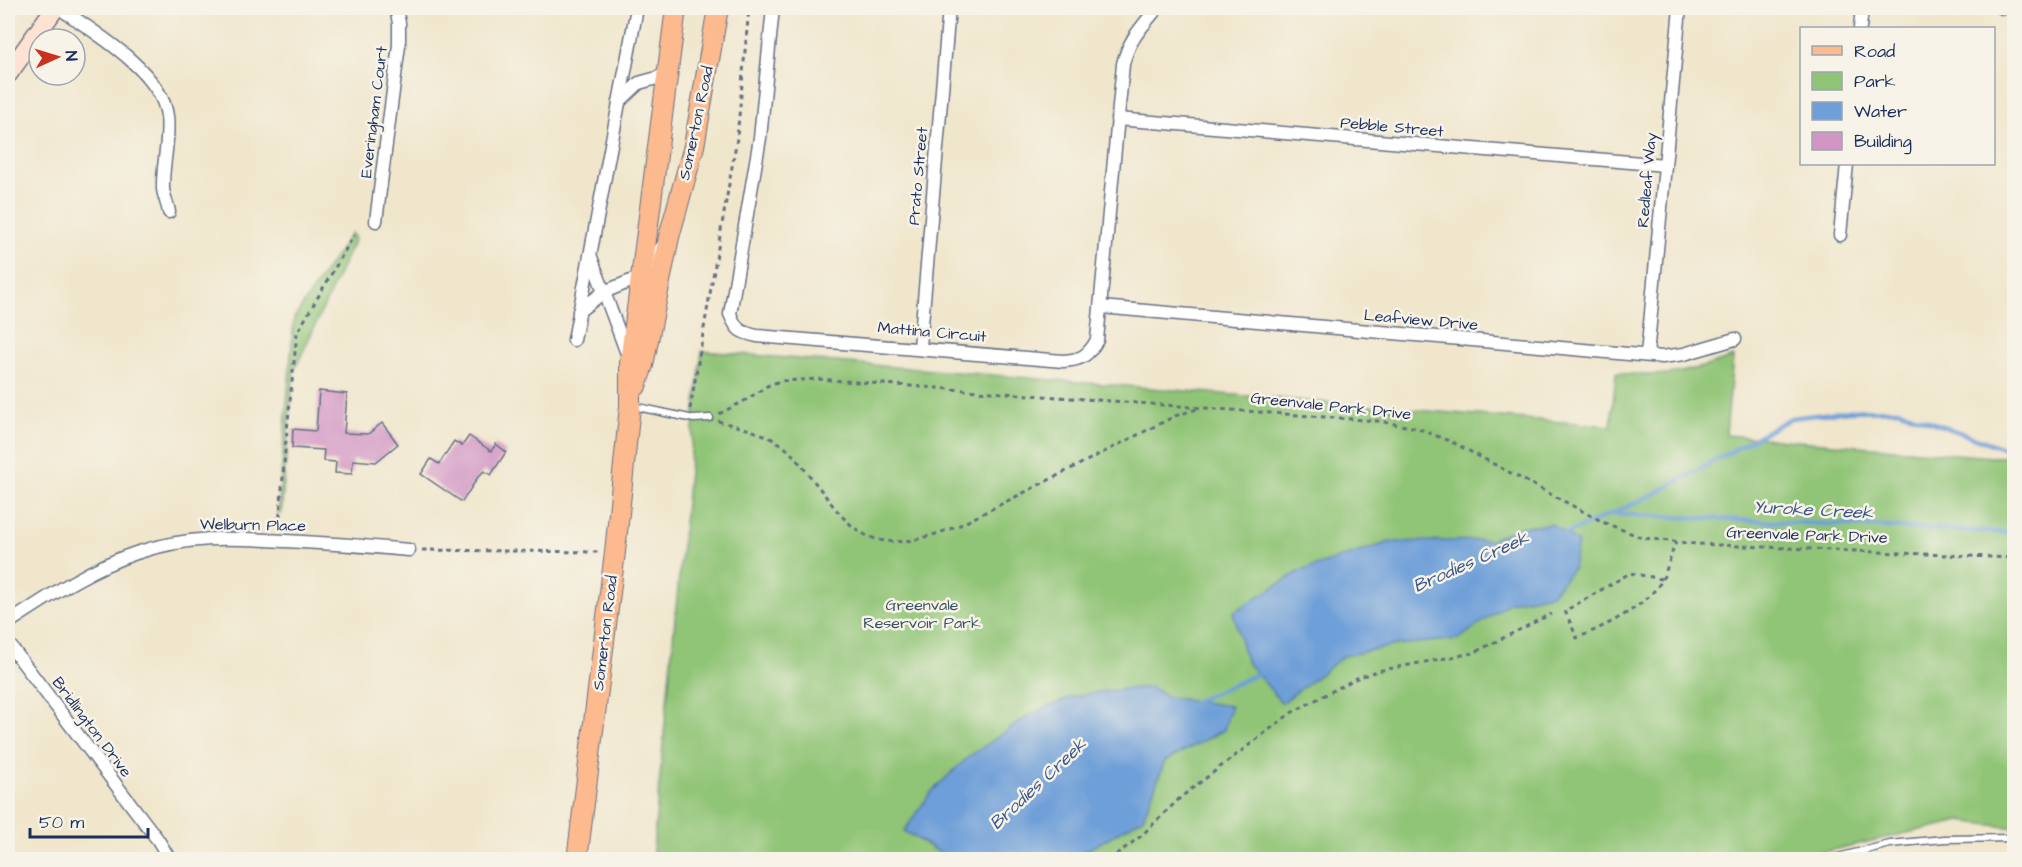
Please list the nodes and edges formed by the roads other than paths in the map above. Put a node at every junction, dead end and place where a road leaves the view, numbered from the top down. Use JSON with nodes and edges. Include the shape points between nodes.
{"nodes":[{"id":1,"x":57,"y":8,"type":"edge"},
{"id":2,"x":396,"y":8,"type":"edge"},
{"id":3,"x":637,"y":8,"type":"edge"},
{"id":4,"x":676,"y":8,"type":"edge"},
{"id":5,"x":718,"y":8,"type":"edge"},
{"id":6,"x":773,"y":8,"type":"edge"},
{"id":7,"x":950,"y":8,"type":"edge"},
{"id":8,"x":1157,"y":8,"type":"edge"},
{"id":9,"x":1680,"y":8,"type":"edge"},
{"id":10,"x":1862,"y":8,"type":"edge"},
{"id":11,"x":2002,"y":8,"type":"edge"},
{"id":12,"x":2014,"y":9,"type":"edge"},
{"id":13,"x":1860,"y":27,"type":"edge"},
{"id":14,"x":668,"y":72,"type":"junction"},
{"id":15,"x":8,"y":74,"type":"edge"},
{"id":16,"x":620,"y":102,"type":"junction"},
{"id":17,"x":1117,"y":119,"type":"junction"},
{"id":18,"x":1665,"y":165,"type":"junction"},
{"id":19,"x":1847,"y":165,"type":"edge"},
{"id":20,"x":170,"y":212,"type":"dead end"},
{"id":21,"x":376,"y":221,"type":"dead end"},
{"id":22,"x":1840,"y":235,"type":"dead end"},
{"id":23,"x":669,"y":237,"type":"junction"},
{"id":24,"x":590,"y":256,"type":"junction"},
{"id":25,"x":643,"y":276,"type":"junction"},
{"id":26,"x":603,"y":292,"type":"junction"},
{"id":27,"x":1101,"y":307,"type":"junction"},
{"id":28,"x":579,"y":311,"type":"junction"},
{"id":29,"x":1735,"y":339,"type":"dead end"},
{"id":30,"x":574,"y":340,"type":"dead end"},
{"id":31,"x":920,"y":347,"type":"junction"},
{"id":32,"x":1647,"y":356,"type":"junction"},
{"id":33,"x":630,"y":363,"type":"junction"},
{"id":34,"x":630,"y":406,"type":"junction"},
{"id":35,"x":710,"y":418,"type":"road end"},
{"id":36,"x":409,"y":550,"type":"road end"},
{"id":37,"x":8,"y":623,"type":"edge"},
{"id":38,"x":8,"y":644,"type":"edge"},
{"id":39,"x":2014,"y":838,"type":"edge"},
{"id":40,"x":170,"y":860,"type":"edge"},
{"id":41,"x":577,"y":860,"type":"edge"},
{"id":42,"x":1826,"y":860,"type":"edge"}],
"edges":[{"from":1,"to":15,"type":"street"},
{"from":1,"to":20,"type":"street","via":[[126,54],[158,90],[167,114],[164,190]]},
{"from":2,"to":21,"type":"street","name":"Everingham Court","via":[[399,45]]},
{"from":3,"to":16,"type":"street"},
{"from":4,"to":14,"type":"main road","name":"Somerton Road"},
{"from":5,"to":23,"type":"main road","name":"Somerton Road","via":[[694,146]]},
{"from":6,"to":31,"type":"street","name":"Mattina Circuit","via":[[760,138],[731,305],[735,326],[757,336]]},
{"from":7,"to":31,"type":"street","name":"Prato Street"},
{"from":8,"to":17,"type":"street","name":"Mattina Circuit","via":[[1127,48]]},
{"from":9,"to":18,"type":"street","name":"Redleaf Way"},
{"from":10,"to":13,"type":"street"},
{"from":11,"to":12,"type":"street"},
{"from":14,"to":16,"type":"street","via":[[639,83]]},
{"from":14,"to":25,"type":"main road","name":"Somerton Road"},
{"from":16,"to":24,"type":"street"},
{"from":17,"to":18,"type":"street","name":"Pebble Street"},
{"from":17,"to":27,"type":"street","name":"Mattina Circuit"},
{"from":18,"to":32,"type":"street","name":"Redleaf Way"},
{"from":19,"to":22,"type":"street"},
{"from":23,"to":25,"type":"street","name":"Somerton Road"},
{"from":23,"to":34,"type":"main road","name":"Somerton Road","via":[[643,365]]},
{"from":24,"to":26,"type":"street","name":"Somerton Road"},
{"from":24,"to":28,"type":"street"},
{"from":25,"to":26,"type":"street"},
{"from":25,"to":33,"type":"main road","name":"Somerton Road"},
{"from":26,"to":28,"type":"street"},
{"from":26,"to":33,"type":"street","name":"Somerton Road"},
{"from":27,"to":31,"type":"street","name":"Mattina Circuit","via":[[1097,340],[1091,352],[1077,360]]},
{"from":27,"to":32,"type":"street","name":"Leafview Drive"},
{"from":28,"to":30,"type":"street"},
{"from":29,"to":32,"type":"street","name":"Leafview Drive","via":[[1684,354]]},
{"from":33,"to":34,"type":"main road","name":"Somerton Road"},
{"from":34,"to":35,"type":"lane","via":[[688,418]]},
{"from":34,"to":41,"type":"main road","name":"Somerton Road"},
{"from":36,"to":37,"type":"street","name":"Welburn Place","via":[[205,538],[157,546],[88,574]]},
{"from":38,"to":40,"type":"street","name":"Bridlington Drive"},
{"from":39,"to":42,"type":"lane","via":[[1890,844]]}]}
